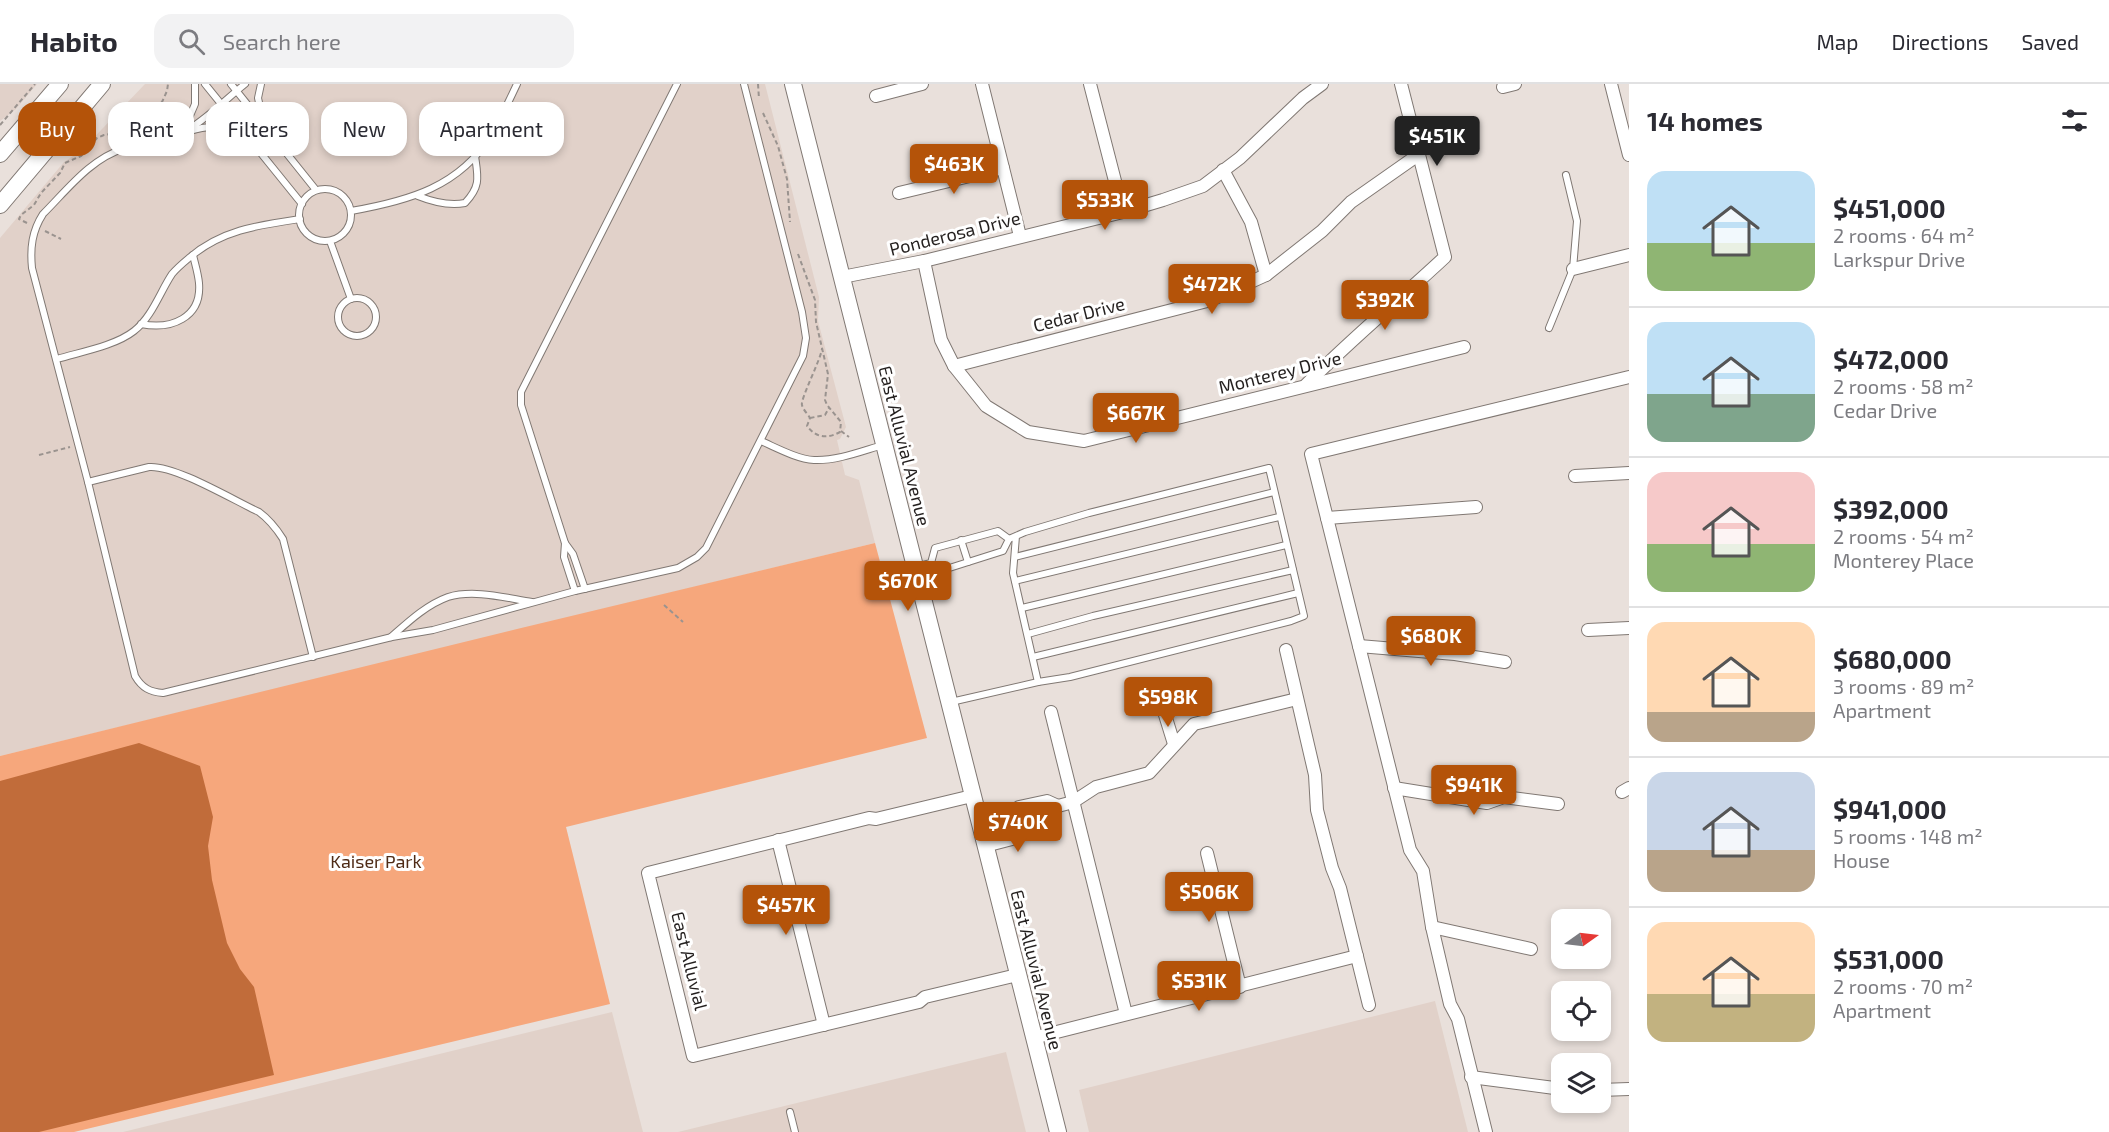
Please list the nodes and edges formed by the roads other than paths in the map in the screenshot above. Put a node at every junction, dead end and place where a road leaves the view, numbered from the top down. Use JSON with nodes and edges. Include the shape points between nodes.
{"nodes":[{"id":1,"x":60,"y":84,"type":"edge"},
{"id":2,"x":102,"y":84,"type":"edge"},
{"id":3,"x":195,"y":84,"type":"edge"},
{"id":4,"x":205,"y":84,"type":"edge"},
{"id":5,"x":231,"y":84,"type":"edge"},
{"id":6,"x":245,"y":84,"type":"edge"},
{"id":7,"x":261,"y":84,"type":"edge"},
{"id":8,"x":517,"y":84,"type":"edge"},
{"id":9,"x":677,"y":84,"type":"edge"},
{"id":10,"x":744,"y":84,"type":"edge"},
{"id":11,"x":793,"y":84,"type":"edge"},
{"id":12,"x":922,"y":84,"type":"edge"},
{"id":13,"x":982,"y":84,"type":"edge"},
{"id":14,"x":1090,"y":84,"type":"edge"},
{"id":15,"x":1401,"y":84,"type":"edge"},
{"id":16,"x":1611,"y":84,"type":"edge"},
{"id":17,"x":1314,"y":86,"type":"edge"},
{"id":18,"x":236,"y":91,"type":"junction"},
{"id":19,"x":876,"y":96,"type":"dead end"},
{"id":20,"x":219,"y":102,"type":"edge"},
{"id":21,"x":223,"y":102,"type":"edge"},
{"id":22,"x":245,"y":102,"type":"edge"},
{"id":23,"x":259,"y":102,"type":"edge"},
{"id":24,"x":508,"y":102,"type":"edge"},
{"id":25,"x":194,"y":107,"type":"edge"},
{"id":26,"x":206,"y":115,"type":"edge"},
{"id":27,"x":194,"y":125,"type":"edge"},
{"id":28,"x":0,"y":154,"type":"edge"},
{"id":29,"x":1419,"y":155,"type":"junction"},
{"id":30,"x":1629,"y":155,"type":"edge"},
{"id":31,"x":108,"y":156,"type":"edge"},
{"id":32,"x":262,"y":156,"type":"edge"},
{"id":33,"x":289,"y":156,"type":"edge"},
{"id":34,"x":475,"y":156,"type":"joint"},
{"id":35,"x":1003,"y":168,"type":"junction"},
{"id":36,"x":1223,"y":170,"type":"junction"},
{"id":37,"x":1566,"y":175,"type":"dead end"},
{"id":38,"x":316,"y":190,"type":"junction"},
{"id":39,"x":899,"y":193,"type":"dead end"},
{"id":40,"x":418,"y":196,"type":"junction"},
{"id":41,"x":302,"y":204,"type":"junction"},
{"id":42,"x":0,"y":205,"type":"edge"},
{"id":43,"x":351,"y":211,"type":"junction"},
{"id":44,"x":1122,"y":212,"type":"junction"},
{"id":45,"x":300,"y":219,"type":"junction"},
{"id":46,"x":1020,"y":236,"type":"junction"},
{"id":47,"x":330,"y":240,"type":"junction"},
{"id":48,"x":193,"y":255,"type":"junction"},
{"id":49,"x":1629,"y":255,"type":"edge"},
{"id":50,"x":924,"y":261,"type":"junction"},
{"id":51,"x":1573,"y":269,"type":"junction"},
{"id":52,"x":1266,"y":275,"type":"junction"},
{"id":53,"x":842,"y":278,"type":"junction"},
{"id":54,"x":351,"y":299,"type":"junction"},
{"id":55,"x":141,"y":324,"type":"junction"},
{"id":56,"x":1549,"y":328,"type":"dead end"},
{"id":57,"x":1464,"y":347,"type":"dead end"},
{"id":58,"x":57,"y":359,"type":"junction"},
{"id":59,"x":954,"y":366,"type":"junction"},
{"id":60,"x":1629,"y":377,"type":"edge"},
{"id":61,"x":1306,"y":385,"type":"junction"},
{"id":62,"x":761,"y":441,"type":"junction"},
{"id":63,"x":884,"y":445,"type":"junction"},
{"id":64,"x":1629,"y":473,"type":"edge"},
{"id":65,"x":1575,"y":476,"type":"dead end"},
{"id":66,"x":88,"y":483,"type":"junction"},
{"id":67,"x":1274,"y":492,"type":"junction"},
{"id":68,"x":1476,"y":507,"type":"dead end"},
{"id":69,"x":1279,"y":517,"type":"junction"},
{"id":70,"x":1327,"y":518,"type":"junction"},
{"id":71,"x":1016,"y":536,"type":"junction"},
{"id":72,"x":1009,"y":539,"type":"junction"},
{"id":73,"x":961,"y":540,"type":"junction"},
{"id":74,"x":565,"y":543,"type":"junction"},
{"id":75,"x":1286,"y":545,"type":"junction"},
{"id":76,"x":1015,"y":557,"type":"junction"},
{"id":77,"x":968,"y":562,"type":"junction"},
{"id":78,"x":931,"y":563,"type":"junction"},
{"id":79,"x":914,"y":567,"type":"junction"},
{"id":80,"x":1293,"y":570,"type":"junction"},
{"id":81,"x":1015,"y":581,"type":"junction"},
{"id":82,"x":585,"y":589,"type":"junction"},
{"id":83,"x":575,"y":591,"type":"junction"},
{"id":84,"x":1298,"y":593,"type":"junction"},
{"id":85,"x":536,"y":602,"type":"junction"},
{"id":86,"x":1022,"y":608,"type":"junction"},
{"id":87,"x":1629,"y":628,"type":"edge"},
{"id":88,"x":1588,"y":630,"type":"dead end"},
{"id":89,"x":1028,"y":634,"type":"junction"},
{"id":90,"x":389,"y":638,"type":"junction"},
{"id":91,"x":1359,"y":646,"type":"junction"},
{"id":92,"x":1286,"y":650,"type":"dead end"},
{"id":93,"x":313,"y":657,"type":"junction"},
{"id":94,"x":1033,"y":657,"type":"junction"},
{"id":95,"x":1505,"y":662,"type":"dead end"},
{"id":96,"x":1038,"y":682,"type":"junction"},
{"id":97,"x":1156,"y":689,"type":"dead end"},
{"id":98,"x":1297,"y":699,"type":"junction"},
{"id":99,"x":949,"y":703,"type":"junction"},
{"id":100,"x":1051,"y":712,"type":"dead end"},
{"id":101,"x":1174,"y":744,"type":"junction"},
{"id":102,"x":1394,"y":788,"type":"junction"},
{"id":103,"x":972,"y":796,"type":"junction"},
{"id":104,"x":1073,"y":802,"type":"junction"},
{"id":105,"x":1558,"y":804,"type":"dead end"},
{"id":106,"x":1058,"y":806,"type":"junction"},
{"id":107,"x":1009,"y":816,"type":"junction"},
{"id":108,"x":1022,"y":822,"type":"junction"},
{"id":109,"x":979,"y":823,"type":"junction"},
{"id":110,"x":778,"y":840,"type":"junction"},
{"id":111,"x":985,"y":846,"type":"junction"},
{"id":112,"x":1208,"y":853,"type":"dead end"},
{"id":113,"x":1432,"y":927,"type":"junction"},
{"id":114,"x":1531,"y":949,"type":"dead end"},
{"id":115,"x":1357,"y":956,"type":"junction"},
{"id":116,"x":1017,"y":975,"type":"junction"},
{"id":117,"x":1240,"y":987,"type":"junction"},
{"id":118,"x":1369,"y":1005,"type":"dead end"},
{"id":119,"x":1126,"y":1014,"type":"junction"},
{"id":120,"x":824,"y":1025,"type":"junction"},
{"id":121,"x":1034,"y":1038,"type":"junction"},
{"id":122,"x":1471,"y":1077,"type":"junction"},
{"id":123,"x":1551,"y":1088,"type":"edge"},
{"id":124,"x":1629,"y":1089,"type":"edge"},
{"id":125,"x":1611,"y":1090,"type":"edge"},
{"id":126,"x":790,"y":1112,"type":"dead end"},
{"id":127,"x":795,"y":1132,"type":"edge"},
{"id":128,"x":1058,"y":1132,"type":"edge"},
{"id":129,"x":1486,"y":1132,"type":"edge"}],
"edges":[{"from":1,"to":28,"type":"main road"},
{"from":2,"to":42,"type":"main road"},
{"from":3,"to":25,"type":"lane"},
{"from":4,"to":20,"type":"lane"},
{"from":5,"to":18,"type":"lane"},
{"from":6,"to":18,"type":"lane"},
{"from":7,"to":23,"type":"lane"},
{"from":8,"to":24,"type":"lane"},
{"from":9,"to":74,"type":"lane","via":[[521,392],[521,405]]},
{"from":10,"to":62,"type":"lane","via":[[806,338],[803,356]]},
{"from":11,"to":53,"type":"main road","name":"East Alluvial Avenue"},
{"from":12,"to":19,"type":"street"},
{"from":13,"to":35,"type":"street"},
{"from":14,"to":44,"type":"street"},
{"from":15,"to":29,"type":"street"},
{"from":16,"to":30,"type":"street"},
{"from":17,"to":36,"type":"street","name":"Ponderosa Drive"},
{"from":18,"to":21,"type":"lane"},
{"from":18,"to":22,"type":"lane"},
{"from":26,"to":27,"type":"lane"},
{"from":29,"to":52,"type":"street","name":"Cedar Drive","via":[[1351,202],[1322,231]]},
{"from":29,"to":61,"type":"street","via":[[1445,257]]},
{"from":31,"to":58,"type":"lane","via":[[76,180],[38,222],[32,242],[31,258]]},
{"from":32,"to":41,"type":"lane"},
{"from":33,"to":38,"type":"lane"},
{"from":34,"to":40,"type":"lane","via":[[450,178]]},
{"from":34,"to":40,"type":"lane","via":[[477,187],[465,203],[442,203]]},
{"from":35,"to":39,"type":"street"},
{"from":35,"to":46,"type":"street"},
{"from":36,"to":44,"type":"street","name":"Ponderosa Drive","via":[[1203,186]]},
{"from":36,"to":52,"type":"street","via":[[1251,222]]},
{"from":37,"to":51,"type":"lane","via":[[1577,221]]},
{"from":38,"to":41,"type":"lane"},
{"from":38,"to":43,"type":"lane","via":[[339,192]]},
{"from":40,"to":43,"type":"lane"},
{"from":41,"to":45,"type":"lane"},
{"from":43,"to":47,"type":"lane","via":[[344,233]]},
{"from":44,"to":46,"type":"street","name":"Ponderosa Drive"},
{"from":45,"to":47,"type":"lane","via":[[302,227],[314,238]]},
{"from":45,"to":48,"type":"lane","via":[[234,231]]},
{"from":46,"to":50,"type":"street","name":"Ponderosa Drive"},
{"from":47,"to":54,"type":"lane"},
{"from":48,"to":55,"type":"lane","via":[[174,271]]},
{"from":48,"to":55,"type":"lane","via":[[199,283],[195,309],[178,322]]},
{"from":49,"to":51,"type":"street"},
{"from":50,"to":53,"type":"street","name":"Ponderosa Drive"},
{"from":50,"to":59,"type":"street","name":"Monterey Drive","via":[[942,340]]},
{"from":51,"to":56,"type":"lane"},
{"from":52,"to":59,"type":"street","name":"Cedar Drive","via":[[1211,300]]},
{"from":53,"to":63,"type":"main road","name":"East Alluvial Avenue"},
{"from":54,"to":54,"type":"lane","via":[[338,314],[340,327],[350,335],[363,336],[374,328],[375,311],[369,302]]},
{"from":55,"to":58,"type":"lane","via":[[125,336]]},
{"from":57,"to":61,"type":"street","name":"Monterey Drive"},
{"from":58,"to":66,"type":"lane"},
{"from":59,"to":61,"type":"street","name":"Monterey Drive","via":[[986,406],[1028,432],[1084,441]]},
{"from":60,"to":70,"type":"street","via":[[1311,454]]},
{"from":62,"to":63,"type":"lane","via":[[813,460]]},
{"from":62,"to":82,"type":"lane","via":[[718,528],[697,557],[678,568]]},
{"from":63,"to":79,"type":"main road","name":"East Alluvial Avenue"},
{"from":64,"to":65,"type":"street"},
{"from":66,"to":93,"type":"lane","via":[[160,466],[267,518],[283,538]]},
{"from":66,"to":93,"type":"lane","via":[[135,676],[144,688],[164,693]]},
{"from":67,"to":69,"type":"lane"},
{"from":67,"to":71,"type":"lane","via":[[1269,468],[1089,513]]},
{"from":67,"to":76,"type":"lane"},
{"from":68,"to":70,"type":"street"},
{"from":69,"to":75,"type":"lane"},
{"from":69,"to":81,"type":"lane"},
{"from":70,"to":91,"type":"street"},
{"from":71,"to":72,"type":"lane"},
{"from":71,"to":76,"type":"lane"},
{"from":72,"to":73,"type":"lane","via":[[998,531]]},
{"from":72,"to":77,"type":"lane","via":[[1003,551]]},
{"from":73,"to":77,"type":"lane"},
{"from":73,"to":78,"type":"lane","via":[[935,548]]},
{"from":74,"to":82,"type":"lane"},
{"from":74,"to":83,"type":"lane","via":[[564,557]]},
{"from":75,"to":80,"type":"lane"},
{"from":75,"to":86,"type":"lane"},
{"from":76,"to":81,"type":"lane"},
{"from":77,"to":78,"type":"lane","via":[[943,570]]},
{"from":78,"to":79,"type":"lane"},
{"from":79,"to":99,"type":"main road","name":"East Alluvial Avenue"},
{"from":80,"to":84,"type":"lane"},
{"from":80,"to":89,"type":"lane"},
{"from":81,"to":86,"type":"lane"},
{"from":82,"to":83,"type":"lane"},
{"from":83,"to":85,"type":"lane"},
{"from":84,"to":94,"type":"lane"},
{"from":84,"to":96,"type":"lane","via":[[1304,616],[1291,621]]},
{"from":85,"to":90,"type":"lane","via":[[444,628]]},
{"from":85,"to":90,"type":"lane","via":[[461,594],[423,611]]},
{"from":86,"to":89,"type":"lane"},
{"from":87,"to":88,"type":"street"},
{"from":89,"to":94,"type":"lane"},
{"from":90,"to":93,"type":"lane"},
{"from":91,"to":95,"type":"street"},
{"from":91,"to":102,"type":"street"},
{"from":92,"to":98,"type":"street"},
{"from":94,"to":96,"type":"lane"},
{"from":96,"to":99,"type":"lane"},
{"from":97,"to":101,"type":"street"},
{"from":98,"to":101,"type":"street","via":[[1194,724]]},
{"from":98,"to":115,"type":"street","via":[[1315,775],[1317,810]]},
{"from":99,"to":103,"type":"main road","name":"East Alluvial Avenue"},
{"from":100,"to":104,"type":"street"},
{"from":101,"to":104,"type":"street","via":[[1149,773],[1096,787]]},
{"from":102,"to":105,"type":"street","via":[[1487,803],[1504,797]]},
{"from":102,"to":113,"type":"street","via":[[1410,850],[1423,871]]},
{"from":103,"to":109,"type":"main road","name":"East Alluvial Avenue"},
{"from":103,"to":110,"type":"street","name":"East Alluvial"},
{"from":104,"to":106,"type":"street"},
{"from":104,"to":119,"type":"street"},
{"from":106,"to":107,"type":"street","via":[[1040,802],[1019,807]]},
{"from":106,"to":108,"type":"street","via":[[1050,816]]},
{"from":107,"to":108,"type":"street"},
{"from":107,"to":109,"type":"street"},
{"from":108,"to":111,"type":"street","via":[[1012,839]]},
{"from":109,"to":111,"type":"main road","name":"East Alluvial Avenue"},
{"from":110,"to":120,"type":"street"},
{"from":110,"to":120,"type":"street","name":"East Alluvial","via":[[648,873],[693,1056]]},
{"from":111,"to":116,"type":"main road","name":"East Alluvial Avenue"},
{"from":112,"to":117,"type":"street"},
{"from":113,"to":114,"type":"street"},
{"from":113,"to":122,"type":"street"},
{"from":115,"to":117,"type":"street"},
{"from":115,"to":118,"type":"street"},
{"from":116,"to":120,"type":"street","name":"East Alluvial"},
{"from":116,"to":121,"type":"main road","name":"East Alluvial Avenue"},
{"from":117,"to":119,"type":"street"},
{"from":119,"to":121,"type":"street"},
{"from":121,"to":128,"type":"main road","name":"East Alluvial Avenue"},
{"from":122,"to":123,"type":"street"},
{"from":122,"to":129,"type":"street"},
{"from":124,"to":125,"type":"street"},
{"from":126,"to":127,"type":"lane"}]}
